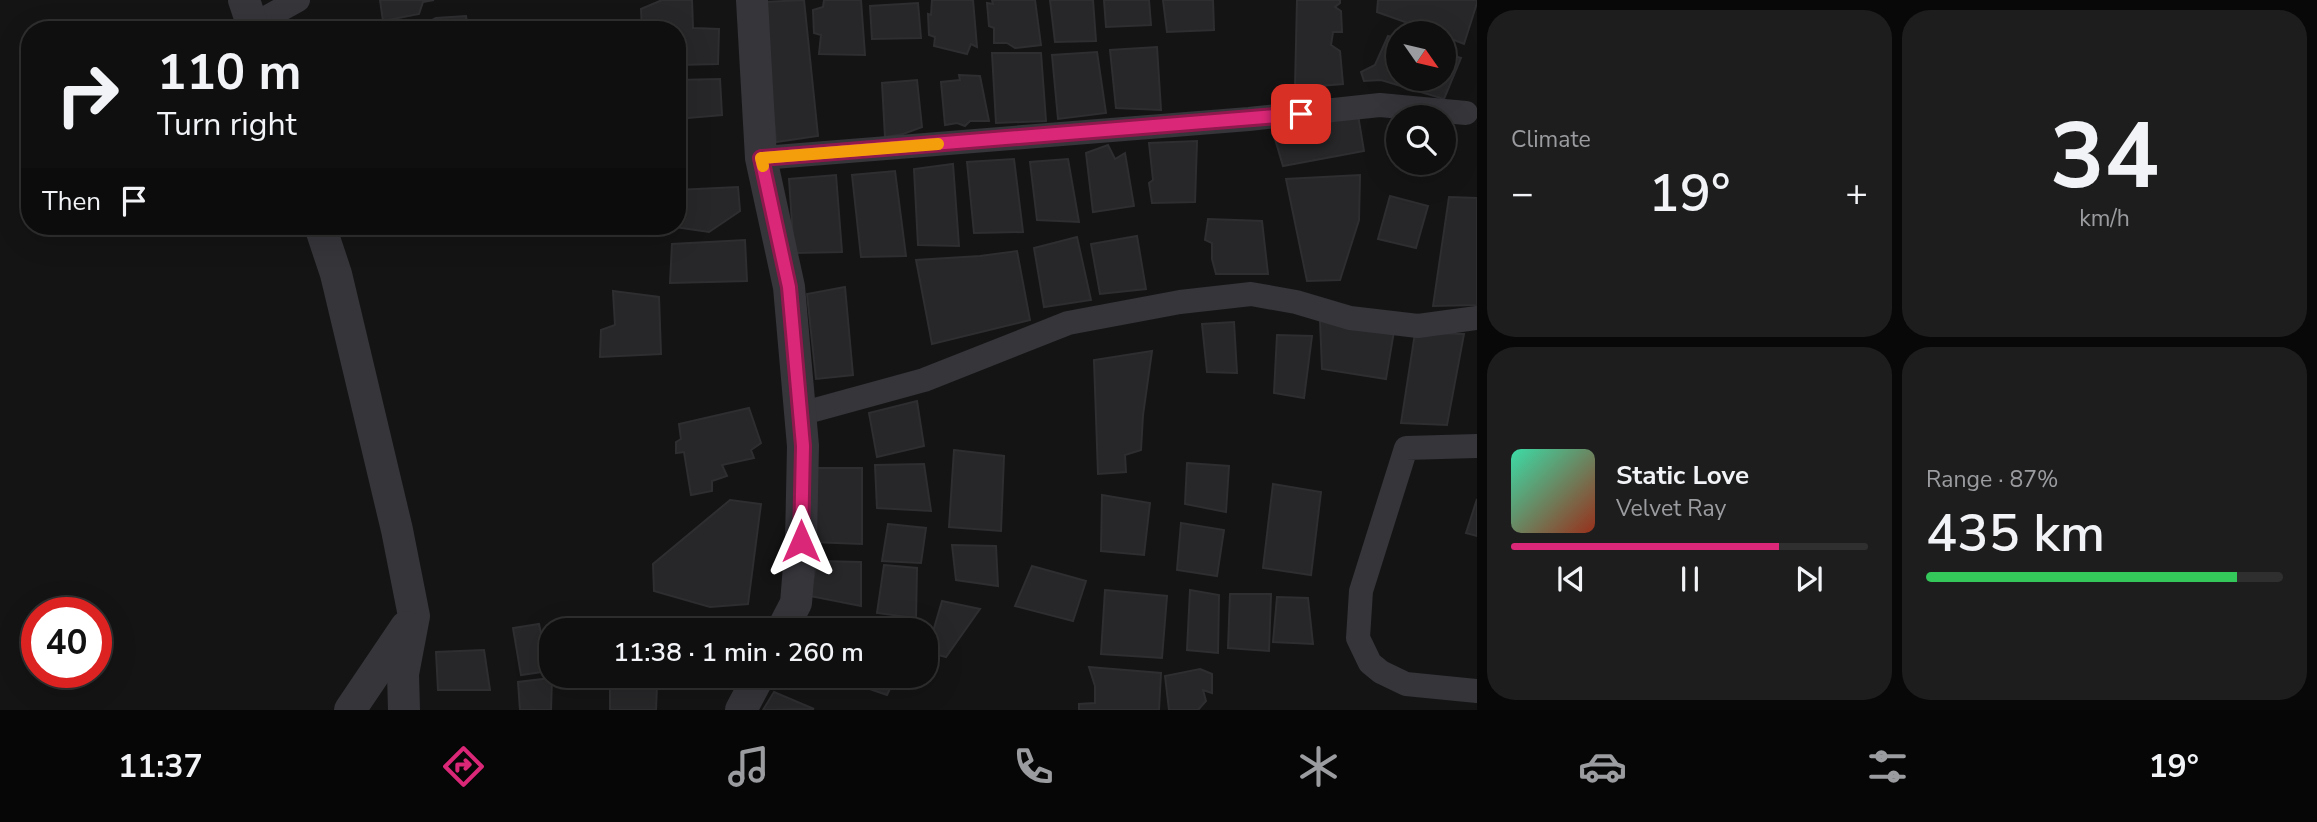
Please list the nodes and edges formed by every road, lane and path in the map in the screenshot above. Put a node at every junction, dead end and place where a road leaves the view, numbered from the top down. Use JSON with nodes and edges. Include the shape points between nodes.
{"nodes":[{"id":1,"x":298,"y":0,"type":"edge"},
{"id":2,"x":752,"y":0,"type":"edge"},
{"id":3,"x":251,"y":18,"type":"edge"},
{"id":4,"x":1466,"y":113,"type":"dead end"},
{"id":5,"x":761,"y":158,"type":"junction"},
{"id":6,"x":323,"y":235,"type":"edge"},
{"id":7,"x":1477,"y":318,"type":"edge"},
{"id":8,"x":800,"y":414,"type":"junction"},
{"id":9,"x":1477,"y":446,"type":"edge"},
{"id":10,"x":414,"y":616,"type":"junction"},
{"id":11,"x":788,"y":618,"type":"edge"},
{"id":12,"x":752,"y":688,"type":"edge"},
{"id":13,"x":1477,"y":691,"type":"edge"},
{"id":14,"x":350,"y":710,"type":"edge"},
{"id":15,"x":404,"y":710,"type":"edge"},
{"id":16,"x":741,"y":710,"type":"edge"}],
"edges":[{"from":1,"to":3,"type":"street"},
{"from":2,"to":5,"type":"street"},
{"from":4,"to":5,"type":"street","via":[[1380,105]]},
{"from":5,"to":8,"type":"street","via":[[789,287]]},
{"from":6,"to":10,"type":"street","via":[[340,288]]},
{"from":7,"to":8,"type":"street","via":[[1418,326],[1350,318],[1251,294],[1180,302],[1068,323],[924,380]]},
{"from":8,"to":11,"type":"street","via":[[799,566],[796,603]]},
{"from":9,"to":13,"type":"street","via":[[1406,448],[1361,591],[1358,638],[1370,663],[1406,684]]},
{"from":10,"to":14,"type":"street"},
{"from":10,"to":15,"type":"street","via":[[403,674]]},
{"from":12,"to":16,"type":"street"}]}
